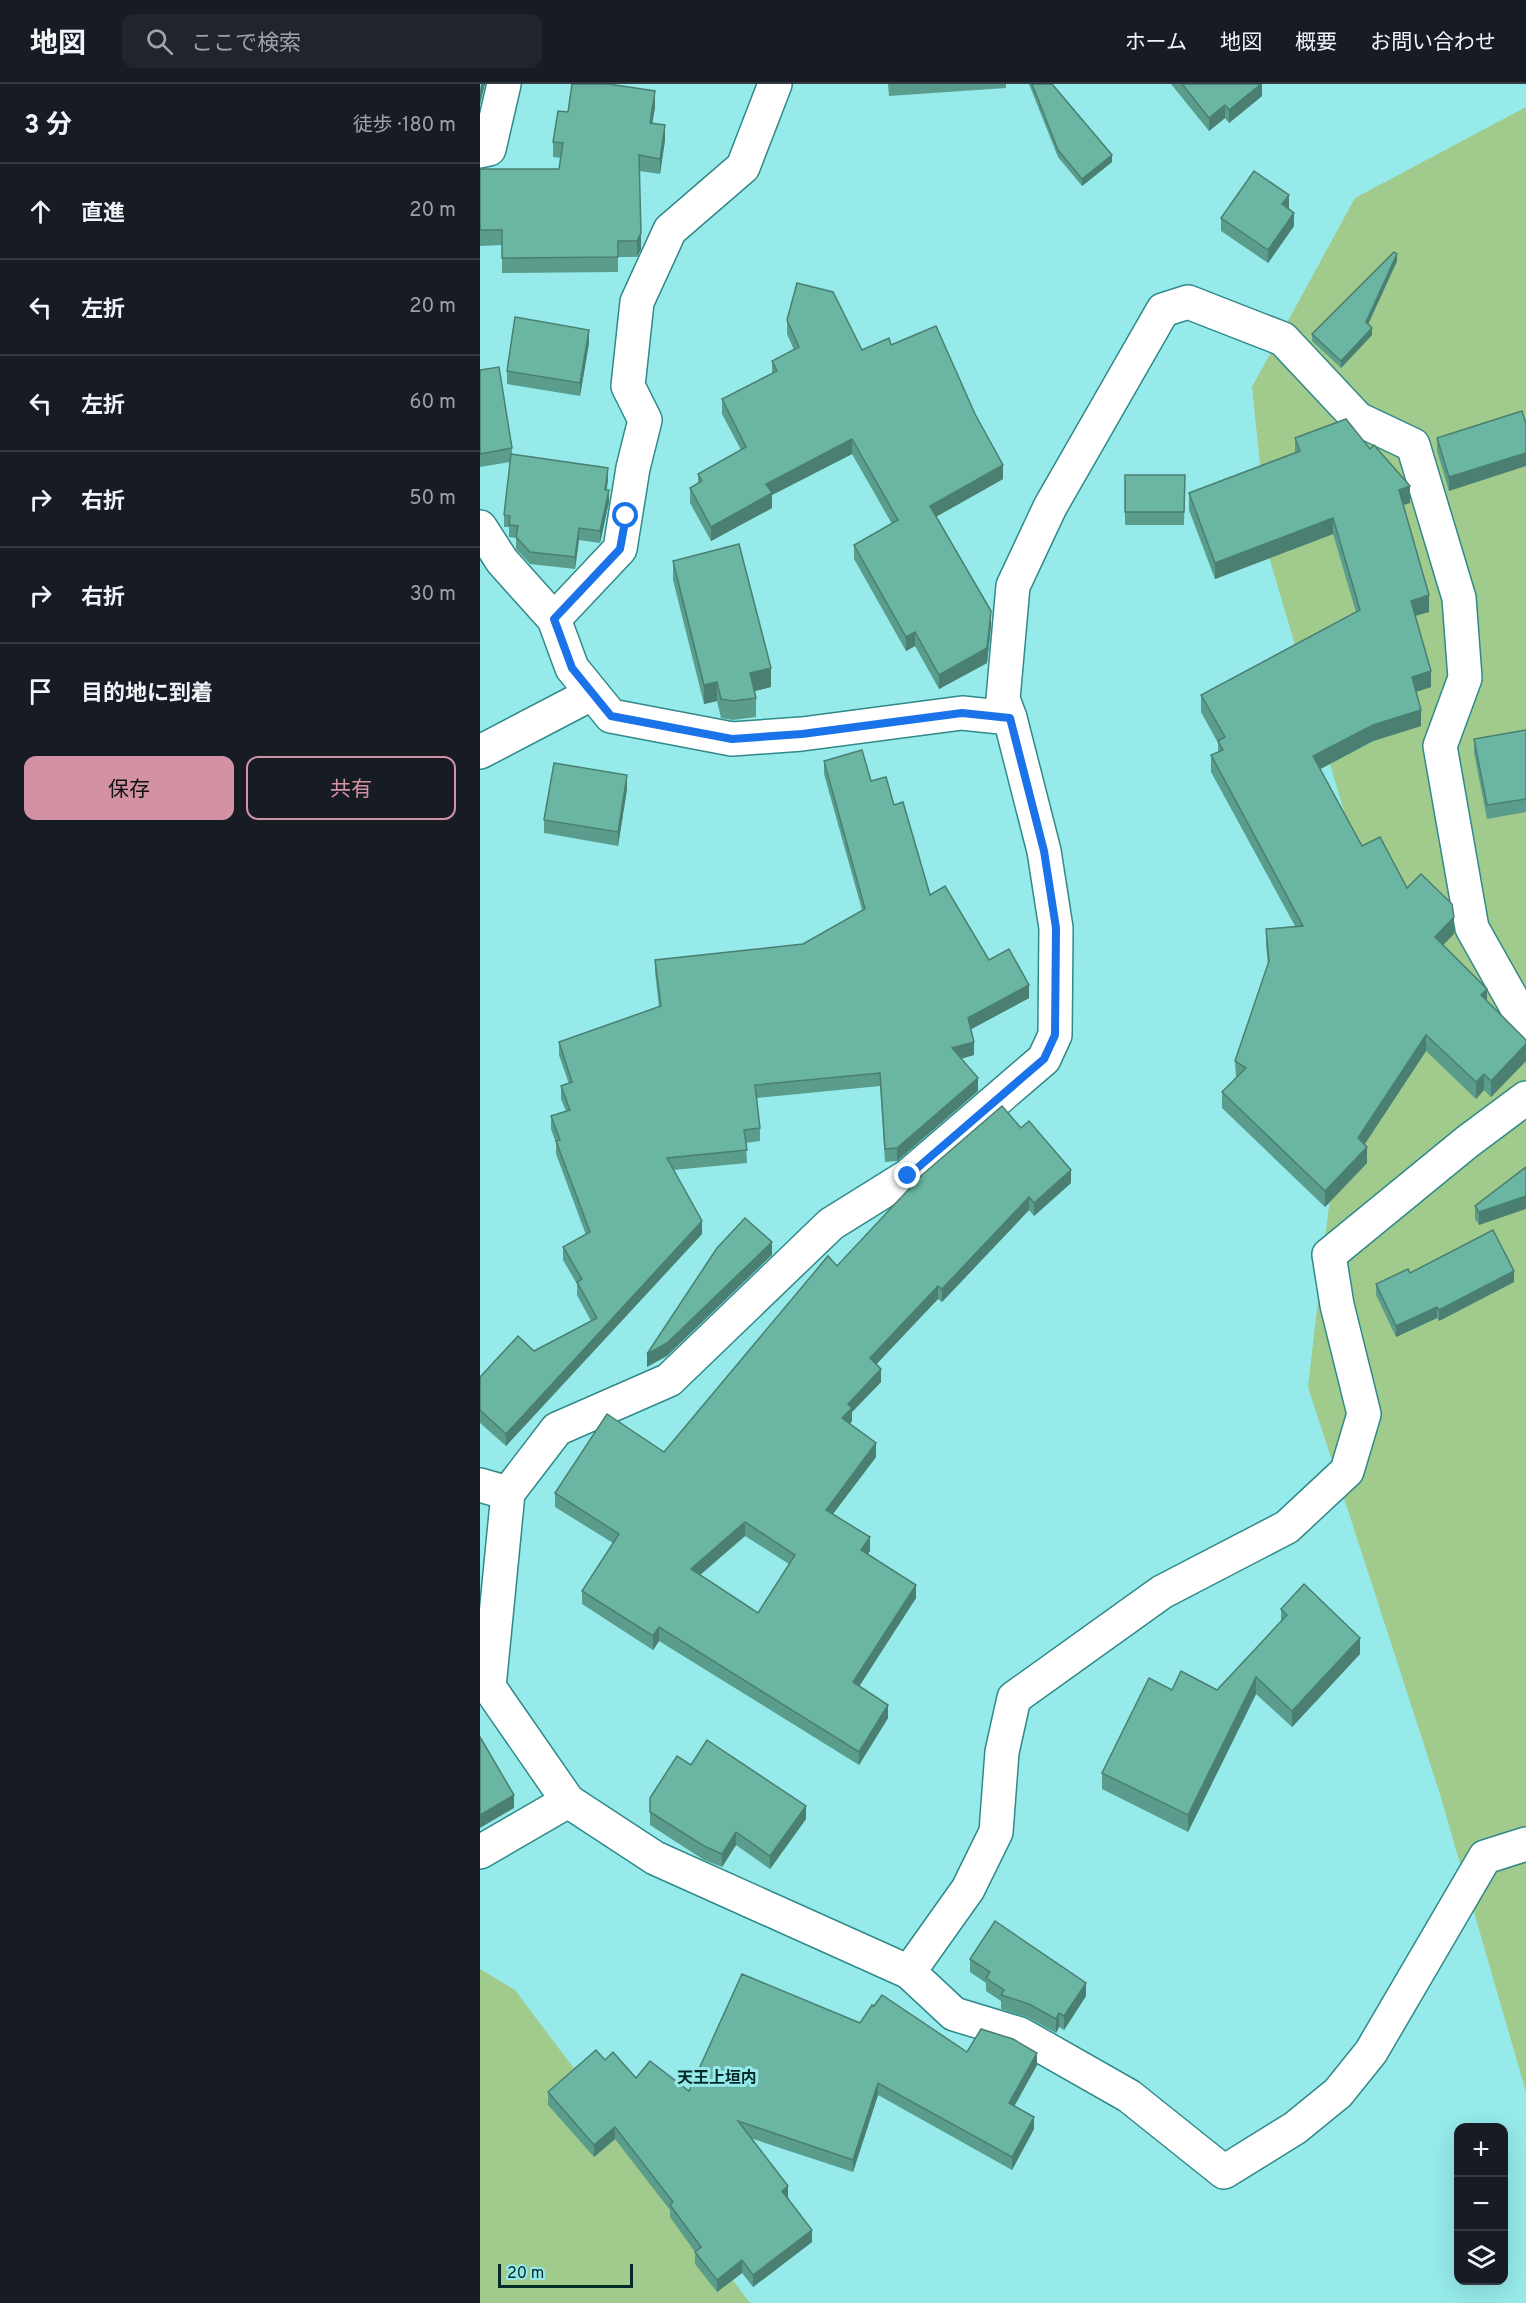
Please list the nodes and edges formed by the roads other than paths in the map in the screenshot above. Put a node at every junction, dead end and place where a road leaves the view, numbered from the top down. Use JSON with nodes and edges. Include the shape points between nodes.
{"nodes":[{"id":1,"x":504,"y":84,"type":"edge"},
{"id":2,"x":775,"y":84,"type":"edge"},
{"id":3,"x":480,"y":151,"type":"edge"},
{"id":4,"x":480,"y":527,"type":"edge"},
{"id":5,"x":554,"y":619,"type":"junction"},
{"id":6,"x":591,"y":694,"type":"junction"},
{"id":7,"x":1010,"y":718,"type":"junction"},
{"id":8,"x":480,"y":752,"type":"edge"},
{"id":9,"x":1526,"y":1024,"type":"edge"},
{"id":10,"x":1526,"y":1098,"type":"edge"},
{"id":11,"x":494,"y":1489,"type":"edge"},
{"id":12,"x":568,"y":1801,"type":"junction"},
{"id":13,"x":1526,"y":1844,"type":"edge"},
{"id":14,"x":480,"y":1852,"type":"edge"},
{"id":15,"x":909,"y":1972,"type":"junction"}],
"edges":[{"from":1,"to":3,"type":"street","via":[[489,149]]},
{"from":2,"to":5,"type":"street","via":[[743,167],[670,230],[638,302],[628,386],[645,420],[620,549]]},
{"from":4,"to":5,"type":"street","via":[[502,561]]},
{"from":5,"to":6,"type":"street","via":[[572,668]]},
{"from":6,"to":7,"type":"street","via":[[611,716],[732,739],[962,713]]},
{"from":6,"to":8,"type":"street"},
{"from":7,"to":9,"type":"street","via":[[1003,699],[1013,586],[1050,507],[1163,310],[1188,302],[1283,339],[1358,419],[1413,445],[1459,598],[1465,678],[1440,746],[1472,928]]},
{"from":7,"to":11,"type":"street","via":[[1044,851],[1056,928],[1055,1035],[1044,1059],[908,1176],[831,1224],[669,1380],[557,1429]]},
{"from":10,"to":15,"type":"street","via":[[1329,1255],[1364,1414],[1347,1471],[1287,1527],[1162,1592],[1014,1698],[1002,1752],[996,1832],[968,1888]]},
{"from":11,"to":12,"type":"street","via":[[489,1687]]},
{"from":12,"to":14,"type":"street"},
{"from":12,"to":15,"type":"street","via":[[655,1858]]},
{"from":13,"to":15,"type":"street","via":[[1485,1857],[1371,2052],[1338,2093],[1295,2128],[1224,2172],[1129,2096],[1020,2034],[954,2014]]}]}
